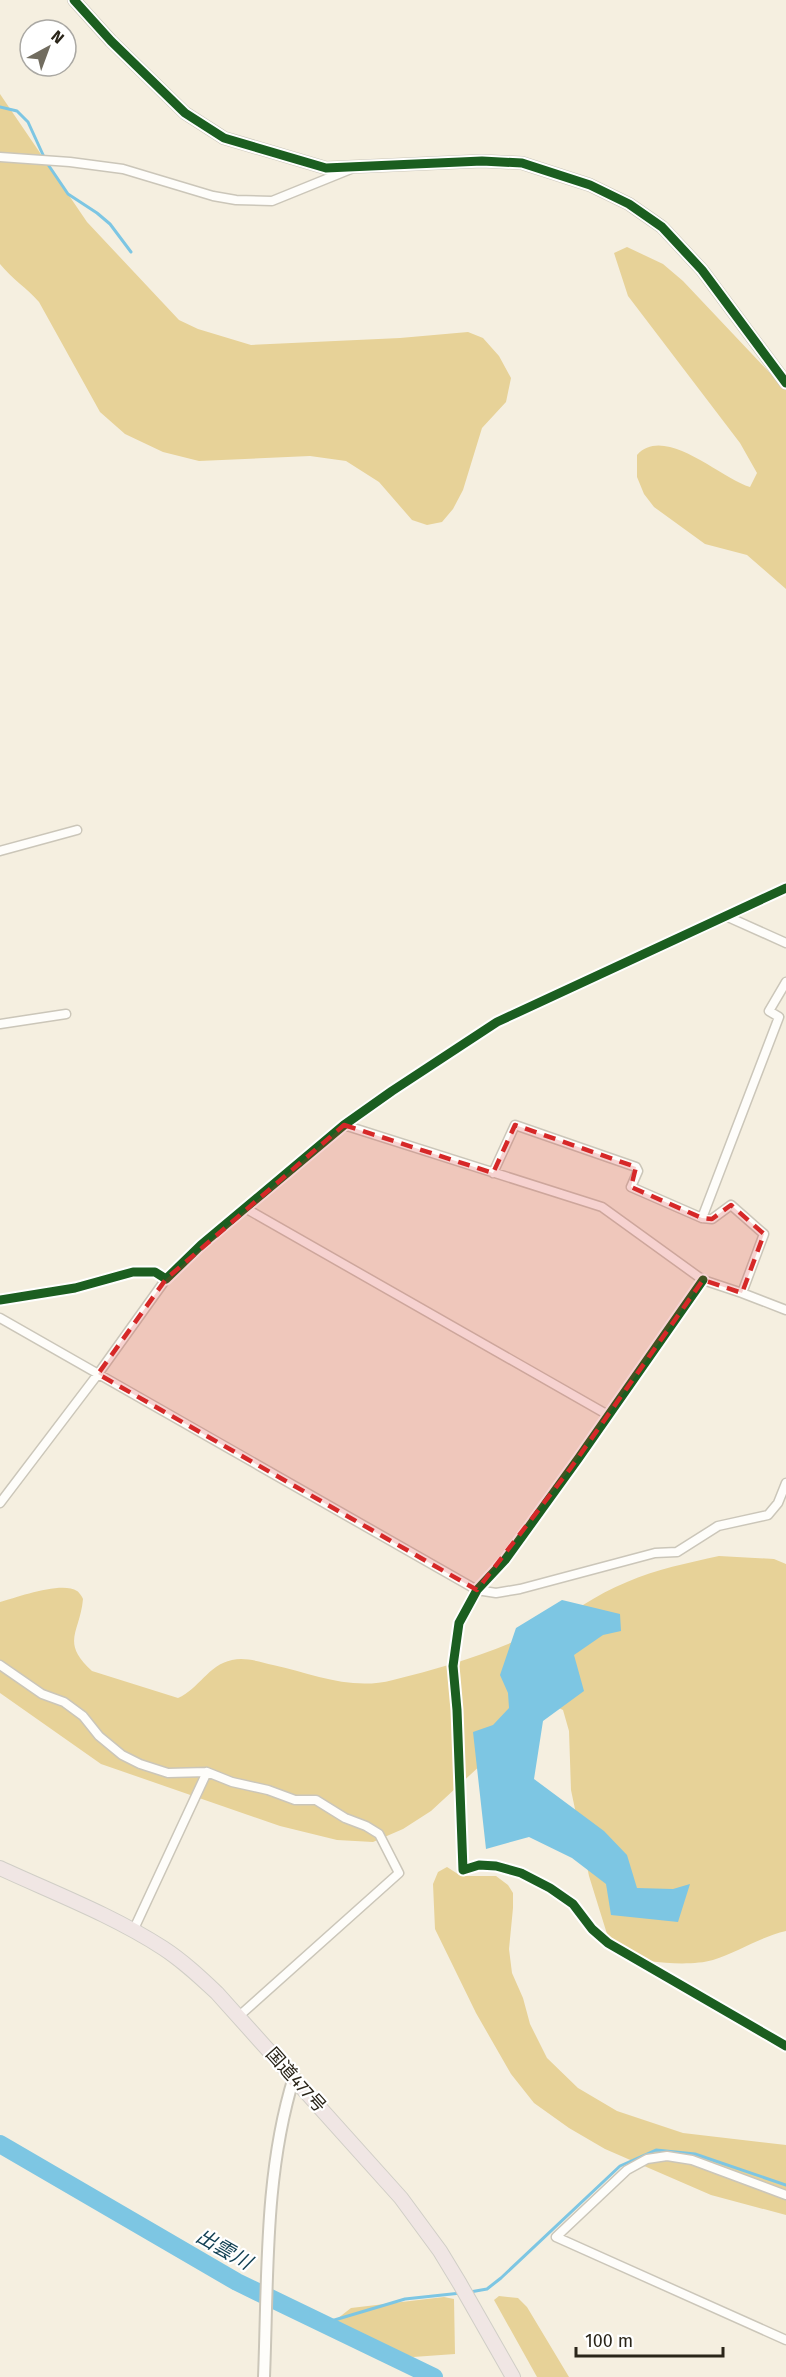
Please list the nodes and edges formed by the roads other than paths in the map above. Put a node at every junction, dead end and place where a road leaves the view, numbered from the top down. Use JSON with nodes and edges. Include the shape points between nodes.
{"nodes":[{"id":1,"x":74,"y":0,"type":"edge"},
{"id":2,"x":0,"y":157,"type":"edge"},
{"id":3,"x":351,"y":169,"type":"junction"},
{"id":4,"x":786,"y":384,"type":"edge"},
{"id":5,"x":77,"y":830,"type":"dead end"},
{"id":6,"x":0,"y":851,"type":"edge"},
{"id":7,"x":786,"y":888,"type":"edge"},
{"id":8,"x":728,"y":917,"type":"junction"},
{"id":9,"x":786,"y":943,"type":"edge"},
{"id":10,"x":786,"y":982,"type":"edge"},
{"id":11,"x":66,"y":1014,"type":"dead end"},
{"id":12,"x":0,"y":1024,"type":"edge"},
{"id":13,"x":344,"y":1125,"type":"junction"},
{"id":14,"x":493,"y":1173,"type":"junction"},
{"id":15,"x":245,"y":1208,"type":"junction"},
{"id":16,"x":702,"y":1218,"type":"junction"},
{"id":17,"x":166,"y":1279,"type":"junction"},
{"id":18,"x":703,"y":1280,"type":"junction"},
{"id":19,"x":742,"y":1293,"type":"junction"},
{"id":20,"x":0,"y":1300,"type":"edge"},
{"id":21,"x":786,"y":1310,"type":"edge"},
{"id":22,"x":0,"y":1318,"type":"edge"},
{"id":23,"x":98,"y":1374,"type":"junction"},
{"id":24,"x":608,"y":1415,"type":"junction"},
{"id":25,"x":786,"y":1483,"type":"edge"},
{"id":26,"x":0,"y":1503,"type":"edge"},
{"id":27,"x":477,"y":1590,"type":"junction"},
{"id":28,"x":0,"y":1665,"type":"edge"},
{"id":29,"x":207,"y":1772,"type":"junction"},
{"id":30,"x":0,"y":1868,"type":"edge"},
{"id":31,"x":133,"y":1931,"type":"junction"},
{"id":32,"x":239,"y":2016,"type":"junction"},
{"id":33,"x":786,"y":2046,"type":"edge"},
{"id":34,"x":294,"y":2077,"type":"junction"},
{"id":35,"x":786,"y":2194,"type":"edge"},
{"id":36,"x":786,"y":2340,"type":"edge"},
{"id":37,"x":264,"y":2377,"type":"edge"},
{"id":38,"x":513,"y":2377,"type":"edge"}],
"edges":[{"from":1,"to":3,"type":"street","via":[[185,113],[224,138],[326,168]]},
{"from":2,"to":3,"type":"street","via":[[123,169],[236,200],[272,201]]},
{"from":3,"to":4,"type":"street","via":[[482,161],[522,163],[590,185],[629,204],[662,226],[702,270]]},
{"from":5,"to":6,"type":"street"},
{"from":7,"to":8,"type":"street"},
{"from":8,"to":9,"type":"street"},
{"from":8,"to":13,"type":"street","via":[[497,1022]]},
{"from":10,"to":16,"type":"street","via":[[769,1011],[779,1017]]},
{"from":11,"to":12,"type":"street"},
{"from":13,"to":14,"type":"street"},
{"from":13,"to":15,"type":"street"},
{"from":14,"to":16,"type":"street","via":[[515,1125],[636,1167],[631,1187]]},
{"from":14,"to":18,"type":"street","via":[[602,1207]]},
{"from":15,"to":17,"type":"street"},
{"from":15,"to":24,"type":"street"},
{"from":16,"to":19,"type":"street","via":[[712,1219],[731,1205],[764,1234]]},
{"from":17,"to":20,"type":"street","via":[[155,1272],[133,1272],[75,1288]]},
{"from":17,"to":23,"type":"street"},
{"from":18,"to":19,"type":"street"},
{"from":18,"to":24,"type":"street"},
{"from":19,"to":21,"type":"street"},
{"from":22,"to":23,"type":"street"},
{"from":23,"to":26,"type":"street"},
{"from":23,"to":27,"type":"street"},
{"from":24,"to":27,"type":"street","via":[[505,1560]]},
{"from":25,"to":27,"type":"street","via":[[768,1515],[718,1526],[677,1552],[655,1553],[520,1589],[496,1593]]},
{"from":27,"to":33,"type":"street","via":[[459,1623],[453,1666],[464,1870],[479,1865],[496,1866],[550,1888],[573,1904],[608,1942]]},
{"from":28,"to":29,"type":"street","via":[[83,1716],[122,1755],[168,1773]]},
{"from":29,"to":31,"type":"street"},
{"from":29,"to":32,"type":"street","via":[[295,1800],[316,1800],[366,1826],[379,1834],[399,1873]]},
{"from":30,"to":31,"type":"highway","name":"国道477号"},
{"from":31,"to":32,"type":"highway","name":"国道477号","via":[[192,1969]]},
{"from":32,"to":34,"type":"highway","name":"国道477号"},
{"from":34,"to":37,"type":"street","via":[[284,2110],[272,2200]]},
{"from":34,"to":38,"type":"highway","name":"国道477号","via":[[401,2198],[440,2251]]},
{"from":35,"to":36,"type":"street","via":[[692,2160],[647,2158],[627,2170],[556,2237]]}]}
